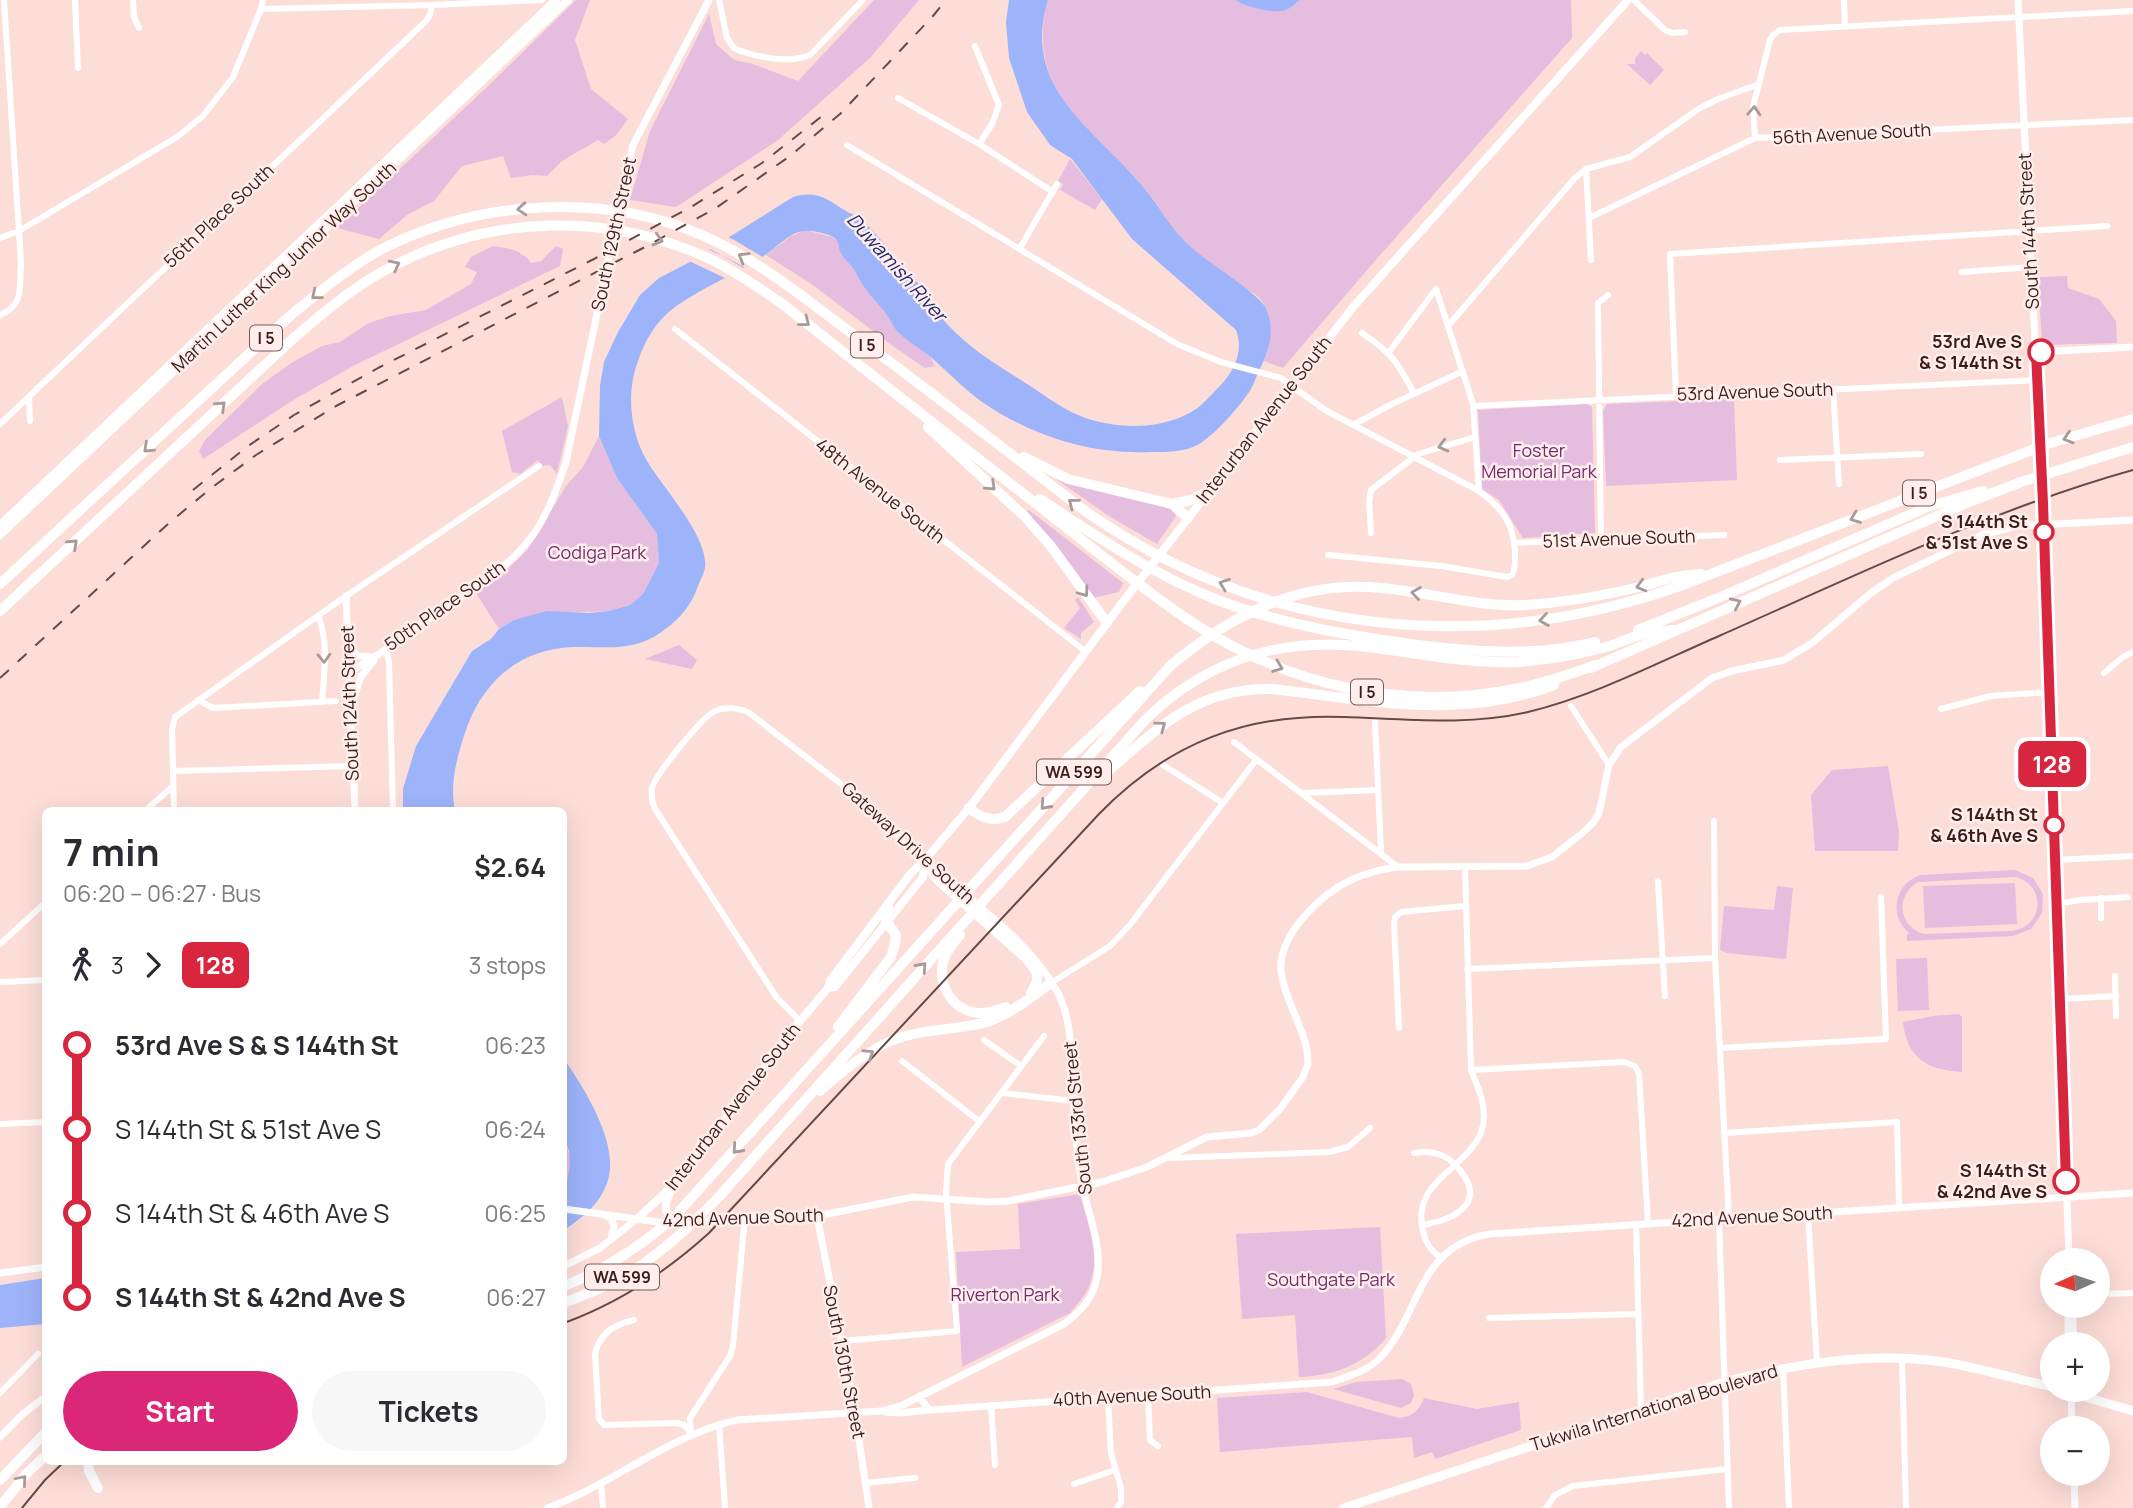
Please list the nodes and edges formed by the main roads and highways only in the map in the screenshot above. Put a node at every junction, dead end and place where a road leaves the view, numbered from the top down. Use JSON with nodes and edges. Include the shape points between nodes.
{"nodes":[{"id":1,"x":568,"y":0,"type":"edge"},
{"id":2,"x":1628,"y":0,"type":"edge"},
{"id":3,"x":549,"y":1,"type":"edge"},
{"id":4,"x":869,"y":373,"type":"junction"},
{"id":5,"x":919,"y":384,"type":"junction"},
{"id":6,"x":2133,"y":418,"type":"edge"},
{"id":7,"x":2133,"y":447,"type":"edge"},
{"id":8,"x":973,"y":455,"type":"junction"},
{"id":9,"x":2024,"y":481,"type":"junction"},
{"id":10,"x":1209,"y":491,"type":"junction"},
{"id":11,"x":1172,"y":504,"type":"junction"},
{"id":12,"x":1188,"y":518,"type":"junction"},
{"id":13,"x":0,"y":525,"type":"edge"},
{"id":14,"x":0,"y":534,"type":"edge"},
{"id":15,"x":1708,"y":574,"type":"junction"},
{"id":16,"x":0,"y":584,"type":"edge"},
{"id":17,"x":0,"y":611,"type":"edge"},
{"id":18,"x":1107,"y":623,"type":"junction"},
{"id":19,"x":1673,"y":630,"type":"junction"},
{"id":20,"x":1173,"y":663,"type":"junction"},
{"id":21,"x":1597,"y":665,"type":"junction"},
{"id":22,"x":1072,"y":802,"type":"junction"},
{"id":23,"x":969,"y":808,"type":"junction"},
{"id":24,"x":925,"y":860,"type":"junction"},
{"id":25,"x":888,"y":905,"type":"junction"},
{"id":26,"x":886,"y":921,"type":"junction"},
{"id":27,"x":967,"y":921,"type":"junction"},
{"id":28,"x":828,"y":988,"type":"junction"},
{"id":29,"x":1031,"y":993,"type":"junction"},
{"id":30,"x":783,"y":1098,"type":"junction"},
{"id":31,"x":779,"y":1128,"type":"junction"},
{"id":32,"x":676,"y":1182,"type":"junction"},
{"id":33,"x":638,"y":1218,"type":"road end"},
{"id":34,"x":683,"y":1223,"type":"road end"},
{"id":35,"x":567,"y":1285,"type":"edge"},
{"id":36,"x":567,"y":1302,"type":"edge"},
{"id":37,"x":2040,"y":1384,"type":"edge"},
{"id":38,"x":2105,"y":1402,"type":"edge"},
{"id":39,"x":2133,"y":1411,"type":"edge"},
{"id":40,"x":42,"y":1436,"type":"edge"},
{"id":41,"x":42,"y":1459,"type":"edge"},
{"id":42,"x":88,"y":1465,"type":"edge"},
{"id":43,"x":0,"y":1480,"type":"edge"},
{"id":44,"x":98,"y":1488,"type":"dead end"},
{"id":45,"x":0,"y":1507,"type":"edge"},
{"id":46,"x":1344,"y":1508,"type":"edge"}],
"edges":[{"from":1,"to":14,"type":"main road","name":"Martin Luther King Junior Way South"},
{"from":2,"to":10,"type":"main road","name":"Interurban Avenue South","via":[[1378,277]]},
{"from":3,"to":13,"type":"main road","name":"Martin Luther King Junior Way South"},
{"from":4,"to":8,"type":"highway","number":"I 5"},
{"from":17,"to":4,"type":"highway","number":"I 5","one_way":true,"via":[[337,301],[394,265],[462,238],[524,227],[592,226],[682,248],[736,273],[780,302]]},
{"from":4,"to":18,"type":"highway","one_way":true,"via":[[1024,516]]},
{"from":5,"to":11,"type":"highway","via":[[1055,474]]},
{"from":15,"to":5,"type":"highway","number":"I 5","one_way":true,"via":[[1611,607],[1544,620],[1468,627],[1335,617],[1215,581],[1129,541],[1084,512]]},
{"from":5,"to":16,"type":"highway","number":"I 5","one_way":true,"via":[[800,294],[703,235],[614,211],[545,208],[479,215],[385,248],[334,280]]},
{"from":6,"to":15,"type":"highway","number":"I 5","one_way":true,"via":[[2047,444]]},
{"from":7,"to":9,"type":"highway","number":"I 5"},
{"from":8,"to":9,"type":"highway","number":"I 5","via":[[1134,559],[1218,600],[1264,616],[1349,635],[1485,652],[1566,648],[1628,634],[1930,506]]},
{"from":8,"to":21,"type":"highway","number":"I 5","one_way":true,"via":[[1208,632],[1265,662],[1320,681],[1423,698],[1496,692]]},
{"from":19,"to":9,"type":"highway","number":"I 5","one_way":true},
{"from":10,"to":11,"type":"highway"},
{"from":10,"to":12,"type":"main road","name":"Interurban Avenue South"},
{"from":11,"to":12,"type":"highway"},
{"from":12,"to":18,"type":"main road","name":"Interurban Avenue South"},
{"from":15,"to":20,"type":"highway","number":"WA 599","one_way":true,"via":[[1678,576],[1590,598],[1523,605],[1381,588],[1310,592],[1240,617]]},
{"from":18,"to":23,"type":"main road","name":"Interurban Avenue South"},
{"from":19,"to":21,"type":"highway","number":"I 5"},
{"from":19,"to":22,"type":"highway","number":"WA 599","via":[[1553,659],[1516,662],[1332,644],[1253,654],[1215,669],[1156,710]]},
{"from":20,"to":23,"type":"highway","via":[[1010,813],[987,819]]},
{"from":20,"to":30,"type":"highway","number":"WA 599","one_way":true},
{"from":22,"to":21,"type":"highway","one_way":true,"via":[[1165,723],[1193,705],[1221,695],[1254,688],[1389,704],[1457,704],[1538,692]]},
{"from":22,"to":27,"type":"highway","number":"WA 599"},
{"from":23,"to":24,"type":"main road","name":"Interurban Avenue South"},
{"from":24,"to":25,"type":"main road","name":"Interurban Avenue South"},
{"from":24,"to":26,"type":"main road","name":"Interurban Avenue South","via":[[923,877]]},
{"from":24,"to":29,"type":"highway","via":[[938,880],[1035,969],[1037,983]]},
{"from":25,"to":26,"type":"highway"},
{"from":25,"to":28,"type":"main road","name":"Interurban Avenue South"},
{"from":26,"to":28,"type":"main road","name":"Interurban Avenue South","via":[[835,987]]},
{"from":26,"to":30,"type":"highway","via":[[896,936],[891,957]]},
{"from":27,"to":29,"type":"highway","via":[[944,960],[943,983],[952,1000],[963,1009],[986,1013]]},
{"from":31,"to":27,"type":"highway","number":"WA 599","one_way":true},
{"from":28,"to":32,"type":"main road","name":"Interurban Avenue South"},
{"from":31,"to":29,"type":"highway","one_way":true,"via":[[842,1072],[879,1047],[922,1032],[994,1019],[1051,983]]},
{"from":30,"to":35,"type":"highway","number":"WA 599","one_way":true,"via":[[648,1240]]},
{"from":31,"to":36,"type":"highway","number":"WA 599","via":[[674,1240],[612,1283]]},
{"from":32,"to":33,"type":"main road","name":"Interurban Avenue South"},
{"from":32,"to":34,"type":"main road","via":[[666,1213]]},
{"from":37,"to":46,"type":"main road","name":"Tukwila International Boulevard","via":[[1980,1369],[1902,1359],[1783,1367]]},
{"from":38,"to":39,"type":"main road"},
{"from":40,"to":43,"type":"highway"},
{"from":45,"to":41,"type":"highway","one_way":true},
{"from":42,"to":44,"type":"highway"}]}
